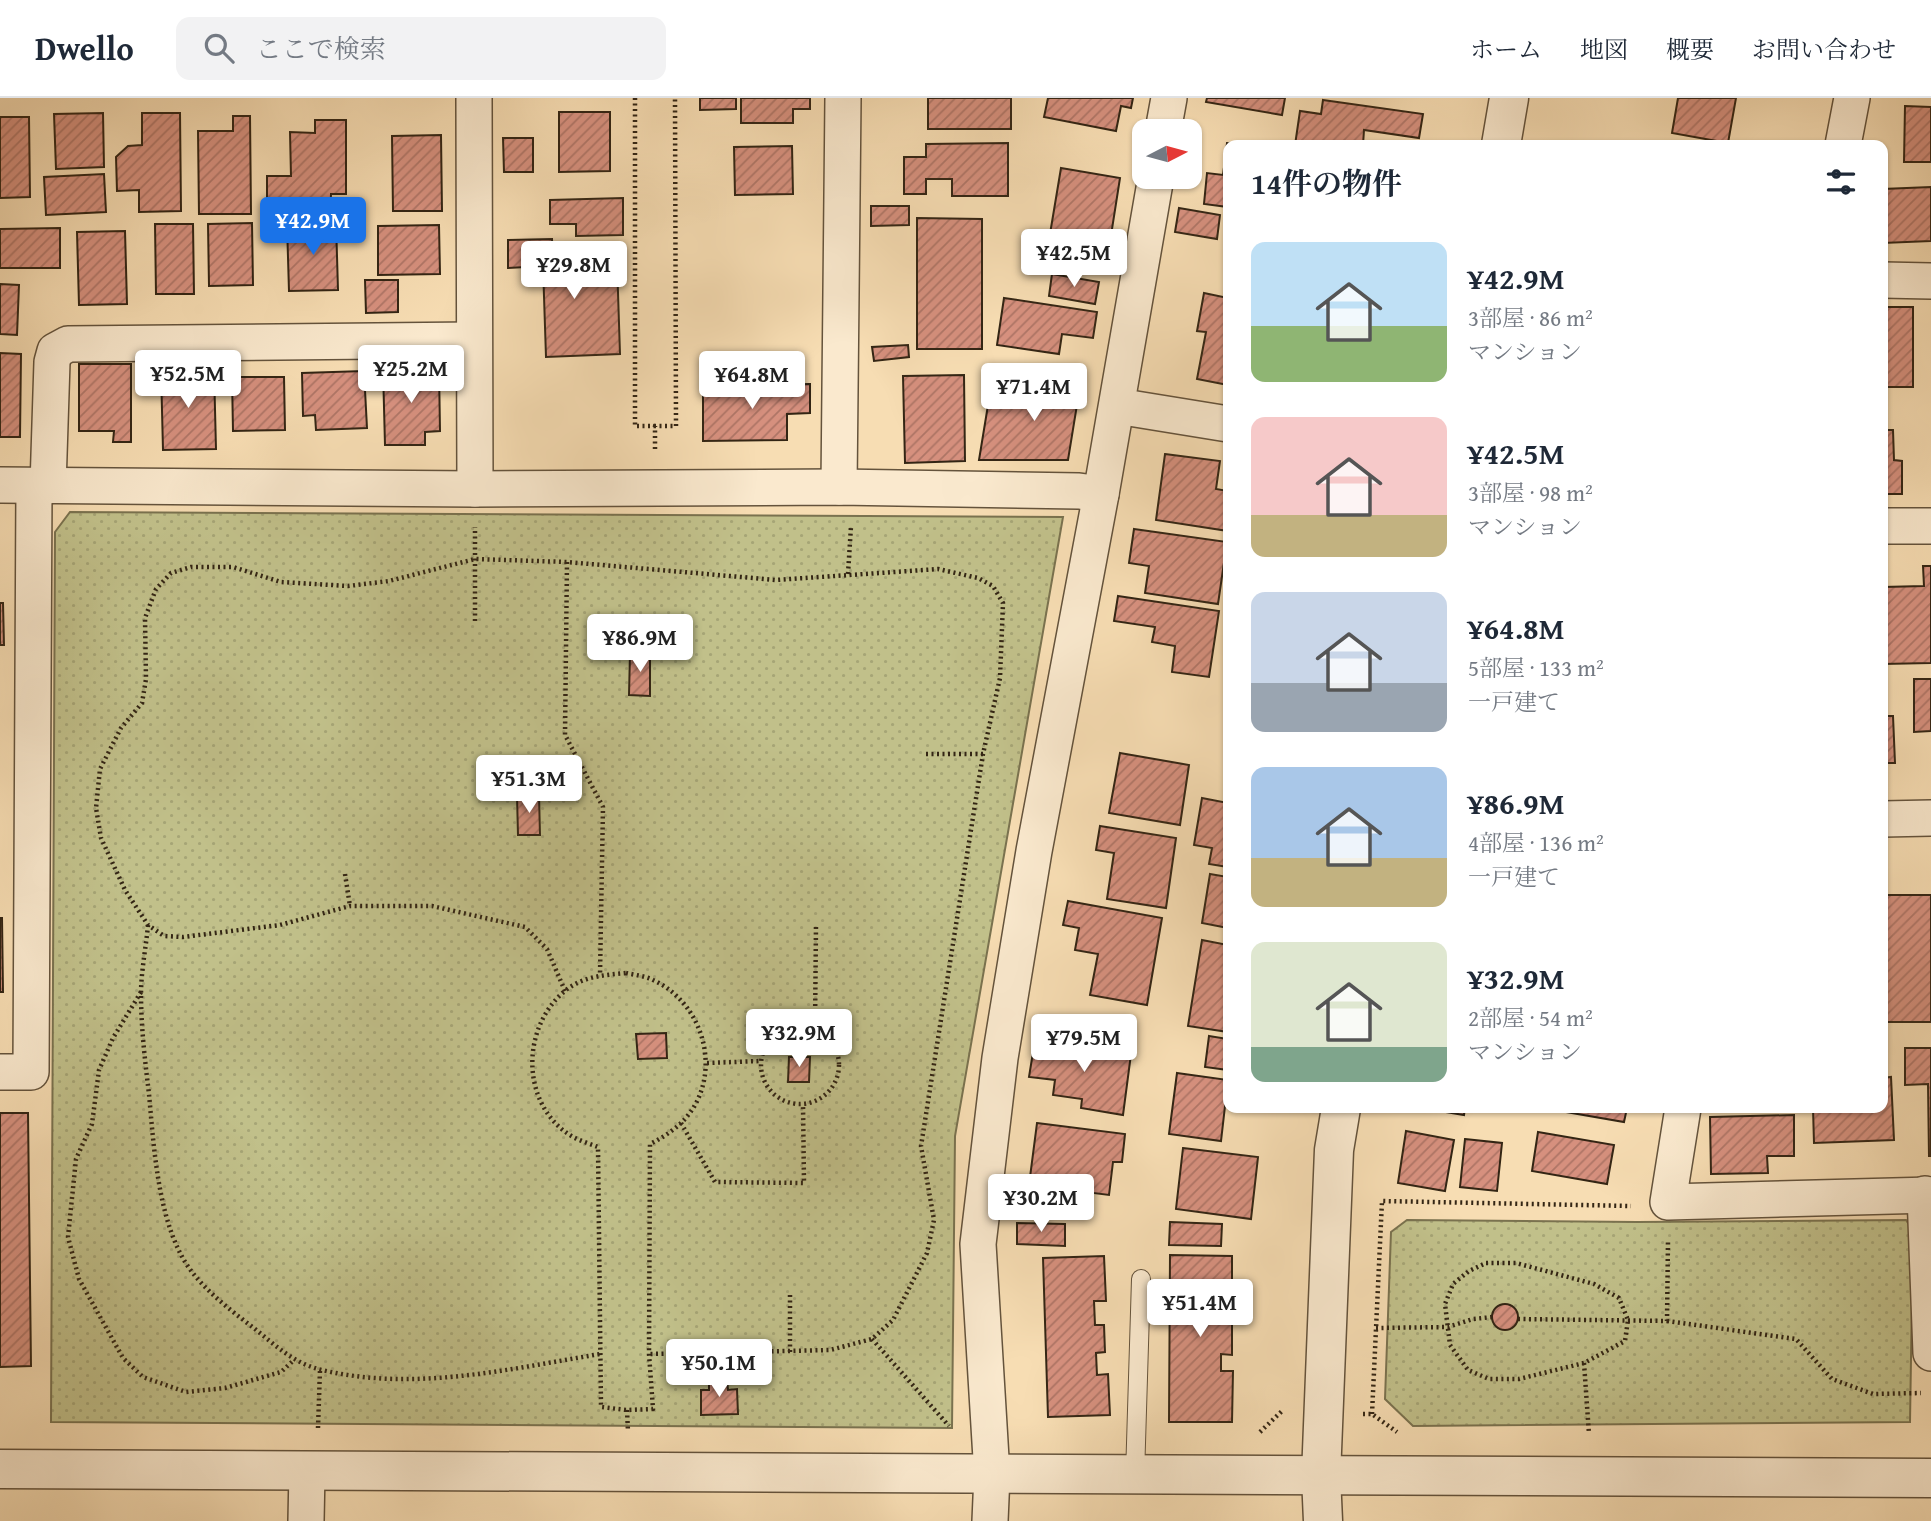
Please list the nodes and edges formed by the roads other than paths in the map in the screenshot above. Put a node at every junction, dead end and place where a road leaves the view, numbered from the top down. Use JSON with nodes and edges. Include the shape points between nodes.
{"nodes":[{"id":1,"x":474,"y":98,"type":"edge"},
{"id":2,"x":843,"y":98,"type":"edge"},
{"id":3,"x":1169,"y":98,"type":"edge"},
{"id":4,"x":1509,"y":98,"type":"edge"},
{"id":5,"x":1852,"y":98,"type":"edge"},
{"id":6,"x":1165,"y":119,"type":"edge"},
{"id":7,"x":1502,"y":140,"type":"edge"},
{"id":8,"x":1844,"y":140,"type":"edge"},
{"id":9,"x":1154,"y":189,"type":"edge"},
{"id":10,"x":1888,"y":281,"type":"edge"},
{"id":11,"x":1931,"y":281,"type":"edge"},
{"id":12,"x":474,"y":341,"type":"junction"},
{"id":13,"x":1117,"y":406,"type":"junction"},
{"id":14,"x":1223,"y":423,"type":"edge"},
{"id":15,"x":27,"y":486,"type":"edge"},
{"id":16,"x":839,"y":487,"type":"junction"},
{"id":17,"x":475,"y":489,"type":"junction"},
{"id":18,"x":1101,"y":494,"type":"junction"},
{"id":19,"x":1888,"y":526,"type":"edge"},
{"id":20,"x":1931,"y":526,"type":"edge"},
{"id":21,"x":1931,"y":818,"type":"edge"},
{"id":22,"x":1888,"y":819,"type":"edge"},
{"id":23,"x":0,"y":1072,"type":"edge"},
{"id":24,"x":1339,"y":1113,"type":"edge"},
{"id":25,"x":1682,"y":1113,"type":"edge"},
{"id":26,"x":1928,"y":1195,"type":"edge"},
{"id":27,"x":1141,"y":1279,"type":"dead end"},
{"id":28,"x":1931,"y":1353,"type":"edge"},
{"id":29,"x":0,"y":1469,"type":"edge"},
{"id":30,"x":307,"y":1471,"type":"junction"},
{"id":31,"x":992,"y":1475,"type":"junction"},
{"id":32,"x":1135,"y":1476,"type":"junction"},
{"id":33,"x":1321,"y":1476,"type":"junction"},
{"id":34,"x":1931,"y":1478,"type":"edge"},
{"id":35,"x":306,"y":1521,"type":"edge"},
{"id":36,"x":990,"y":1521,"type":"edge"},
{"id":37,"x":1323,"y":1521,"type":"edge"}],
"edges":[{"from":1,"to":12,"type":"street"},
{"from":2,"to":16,"type":"street"},
{"from":3,"to":6,"type":"street"},
{"from":4,"to":7,"type":"street"},
{"from":5,"to":8,"type":"street"},
{"from":9,"to":13,"type":"street"},
{"from":10,"to":11,"type":"street"},
{"from":12,"to":15,"type":"street","via":[[68,344],[55,351]]},
{"from":12,"to":17,"type":"street"},
{"from":13,"to":14,"type":"street"},
{"from":13,"to":18,"type":"street"},
{"from":15,"to":17,"type":"street"},
{"from":15,"to":23,"type":"street","via":[[32,1072]]},
{"from":16,"to":17,"type":"street"},
{"from":16,"to":18,"type":"street"},
{"from":18,"to":31,"type":"street","via":[[1004,1032],[978,1244]]},
{"from":19,"to":20,"type":"street"},
{"from":21,"to":22,"type":"street"},
{"from":24,"to":33,"type":"street"},
{"from":25,"to":26,"type":"street","via":[[1668,1202]]},
{"from":26,"to":28,"type":"street"},
{"from":27,"to":32,"type":"lane"},
{"from":29,"to":30,"type":"street"},
{"from":30,"to":31,"type":"street"},
{"from":30,"to":35,"type":"street"},
{"from":31,"to":32,"type":"street"},
{"from":31,"to":36,"type":"street"},
{"from":32,"to":33,"type":"street"},
{"from":33,"to":34,"type":"street"},
{"from":33,"to":37,"type":"street"}]}
